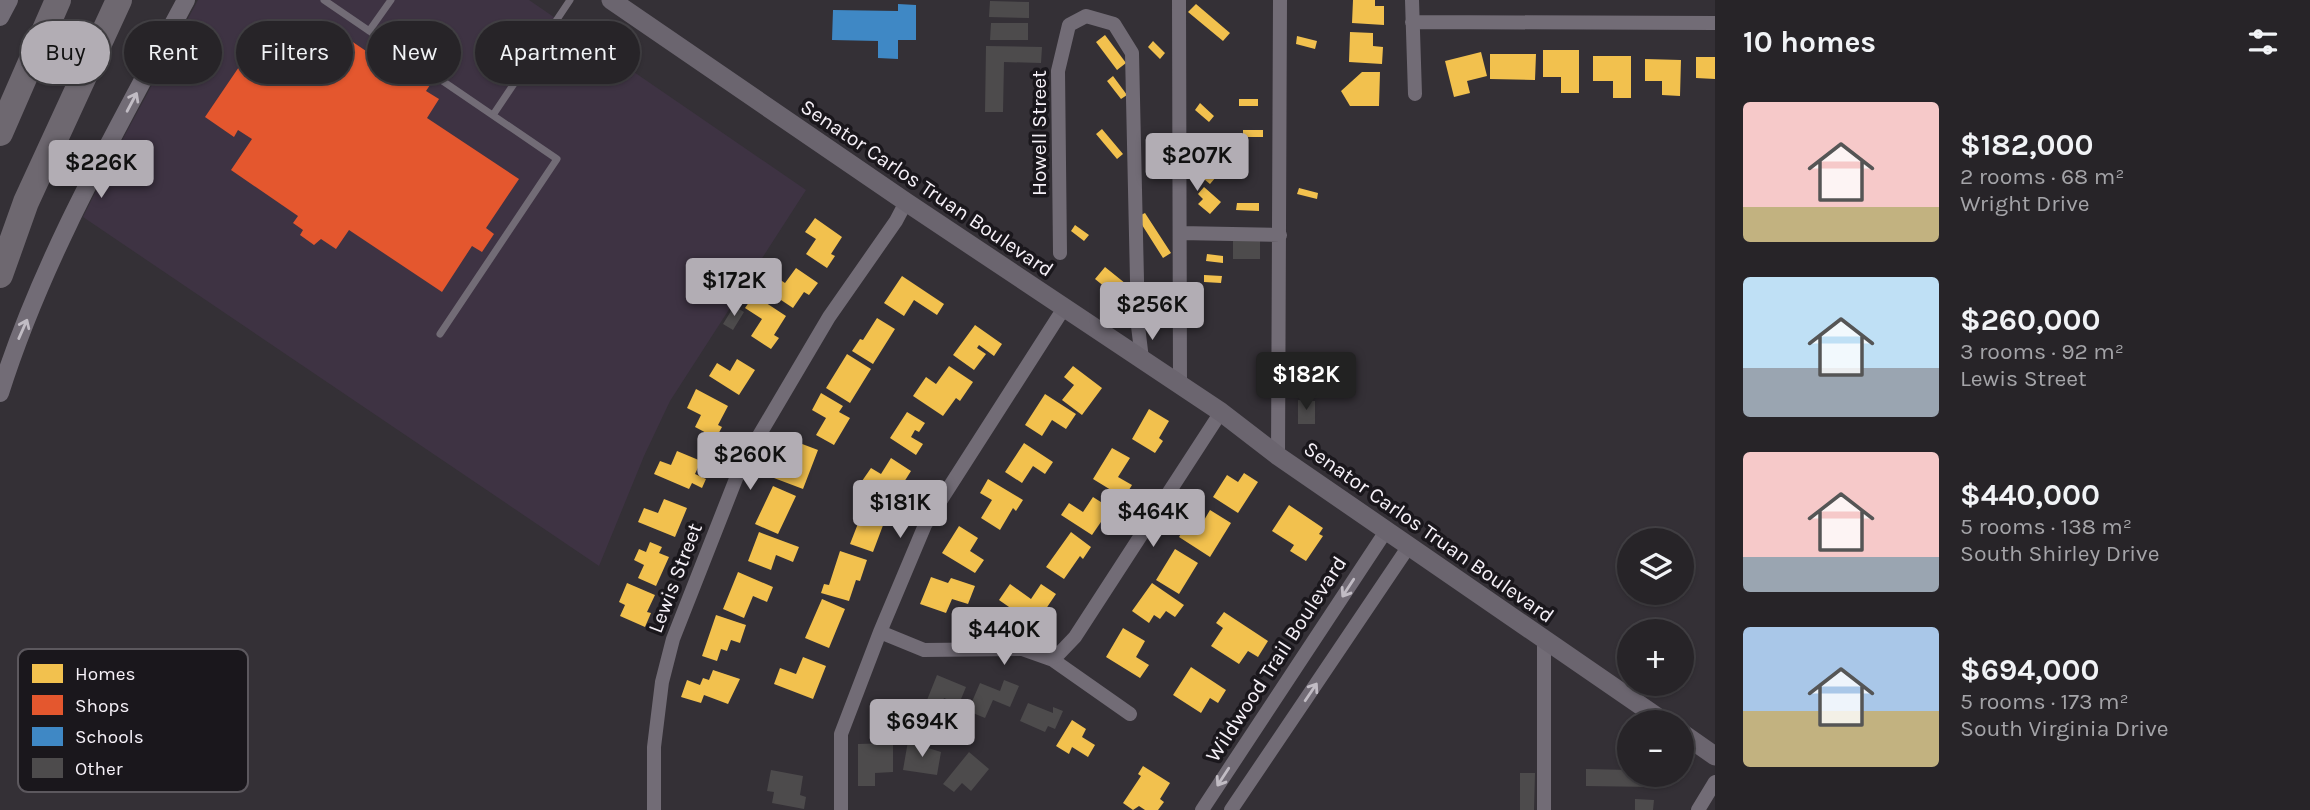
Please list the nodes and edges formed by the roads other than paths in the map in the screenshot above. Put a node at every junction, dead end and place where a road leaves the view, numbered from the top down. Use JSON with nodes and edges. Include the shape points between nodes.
{"nodes":[{"id":1,"x":9,"y":0,"type":"edge"},
{"id":2,"x":58,"y":0,"type":"edge"},
{"id":3,"x":119,"y":0,"type":"edge"},
{"id":4,"x":186,"y":0,"type":"edge"},
{"id":5,"x":324,"y":0,"type":"edge"},
{"id":6,"x":391,"y":0,"type":"edge"},
{"id":7,"x":570,"y":0,"type":"edge"},
{"id":8,"x":611,"y":0,"type":"edge"},
{"id":9,"x":1178,"y":0,"type":"edge"},
{"id":10,"x":1280,"y":0,"type":"edge"},
{"id":11,"x":1412,"y":0,"type":"edge"},
{"id":12,"x":0,"y":17,"type":"edge"},
{"id":13,"x":376,"y":21,"type":"edge"},
{"id":14,"x":1412,"y":22,"type":"junction"},
{"id":15,"x":1715,"y":23,"type":"edge"},
{"id":16,"x":367,"y":30,"type":"edge"},
{"id":17,"x":447,"y":84,"type":"edge"},
{"id":18,"x":1415,"y":94,"type":"dead end"},
{"id":19,"x":493,"y":115,"type":"junction"},
{"id":20,"x":0,"y":134,"type":"edge"},
{"id":21,"x":906,"y":202,"type":"junction"},
{"id":22,"x":1180,"y":233,"type":"junction"},
{"id":23,"x":1280,"y":235,"type":"junction"},
{"id":24,"x":1060,"y":253,"type":"dead end"},
{"id":25,"x":0,"y":275,"type":"edge"},
{"id":26,"x":1064,"y":308,"type":"junction"},
{"id":27,"x":440,"y":334,"type":"dead end"},
{"id":28,"x":1142,"y":359,"type":"junction"},
{"id":29,"x":1181,"y":386,"type":"junction"},
{"id":30,"x":0,"y":393,"type":"edge"},
{"id":31,"x":1221,"y":412,"type":"junction"},
{"id":32,"x":1278,"y":456,"type":"junction"},
{"id":33,"x":1386,"y":531,"type":"junction"},
{"id":34,"x":1409,"y":546,"type":"junction"},
{"id":35,"x":880,"y":632,"type":"junction"},
{"id":36,"x":1544,"y":639,"type":"junction"},
{"id":37,"x":1053,"y":660,"type":"junction"},
{"id":38,"x":1272,"y":703,"type":"junction"},
{"id":39,"x":1647,"y":710,"type":"edge"},
{"id":40,"x":1130,"y":714,"type":"dead end"},
{"id":41,"x":1294,"y":718,"type":"junction"},
{"id":42,"x":1694,"y":741,"type":"edge"},
{"id":43,"x":1715,"y":756,"type":"edge"},
{"id":44,"x":1715,"y":782,"type":"edge"},
{"id":45,"x":654,"y":810,"type":"edge"},
{"id":46,"x":841,"y":810,"type":"edge"},
{"id":47,"x":1202,"y":810,"type":"edge"},
{"id":48,"x":1231,"y":810,"type":"edge"},
{"id":49,"x":1544,"y":810,"type":"edge"},
{"id":50,"x":1698,"y":810,"type":"edge"}],
"edges":[{"from":1,"to":12,"type":"street"},
{"from":2,"to":20,"type":"highway"},
{"from":3,"to":25,"type":"highway","via":[[26,202]]},
{"from":30,"to":4,"type":"street","one_way":true,"via":[[14,348],[77,205]]},
{"from":5,"to":16,"type":"lane"},
{"from":6,"to":13,"type":"lane"},
{"from":7,"to":19,"type":"lane"},
{"from":8,"to":21,"type":"main road","name":"Senator Carlos Truan Boulevard"},
{"from":9,"to":22,"type":"street"},
{"from":10,"to":23,"type":"street"},
{"from":11,"to":14,"type":"street"},
{"from":14,"to":15,"type":"street"},
{"from":14,"to":18,"type":"street"},
{"from":17,"to":19,"type":"lane"},
{"from":19,"to":27,"type":"lane","via":[[557,159]]},
{"from":21,"to":26,"type":"main road","name":"Senator Carlos Truan Boulevard"},
{"from":21,"to":45,"type":"street","name":"Lewis Street","via":[[829,317],[741,466],[673,639],[662,682],[654,747]]},
{"from":22,"to":23,"type":"street"},
{"from":22,"to":29,"type":"street"},
{"from":23,"to":32,"type":"street"},
{"from":24,"to":28,"type":"street","name":"Howell Street","via":[[1058,71],[1069,25],[1086,16],[1114,24],[1132,52]]},
{"from":26,"to":28,"type":"main road","name":"Senator Carlos Truan Boulevard"},
{"from":26,"to":35,"type":"street","via":[[925,525]]},
{"from":28,"to":29,"type":"main road","name":"Senator Carlos Truan Boulevard"},
{"from":29,"to":31,"type":"main road","name":"Senator Carlos Truan Boulevard"},
{"from":31,"to":32,"type":"main road","name":"Senator Carlos Truan Boulevard"},
{"from":31,"to":37,"type":"street","via":[[1075,637]]},
{"from":32,"to":33,"type":"main road","name":"Senator Carlos Truan Boulevard"},
{"from":33,"to":34,"type":"main road","name":"Senator Carlos Truan Boulevard"},
{"from":33,"to":38,"type":"street","name":"Wildwood Trail Boulevard","one_way":true},
{"from":34,"to":36,"type":"main road","name":"Senator Carlos Truan Boulevard"},
{"from":41,"to":34,"type":"street","one_way":true},
{"from":35,"to":37,"type":"street","via":[[924,650],[1022,649]]},
{"from":35,"to":46,"type":"street","via":[[841,734]]},
{"from":36,"to":39,"type":"main road","name":"Senator Carlos Truan Boulevard"},
{"from":36,"to":49,"type":"street"},
{"from":37,"to":40,"type":"street"},
{"from":38,"to":41,"type":"street"},
{"from":38,"to":47,"type":"street","name":"Wildwood Trail Boulevard","one_way":true},
{"from":41,"to":48,"type":"street"},
{"from":42,"to":43,"type":"main road"},
{"from":44,"to":50,"type":"street"}]}
